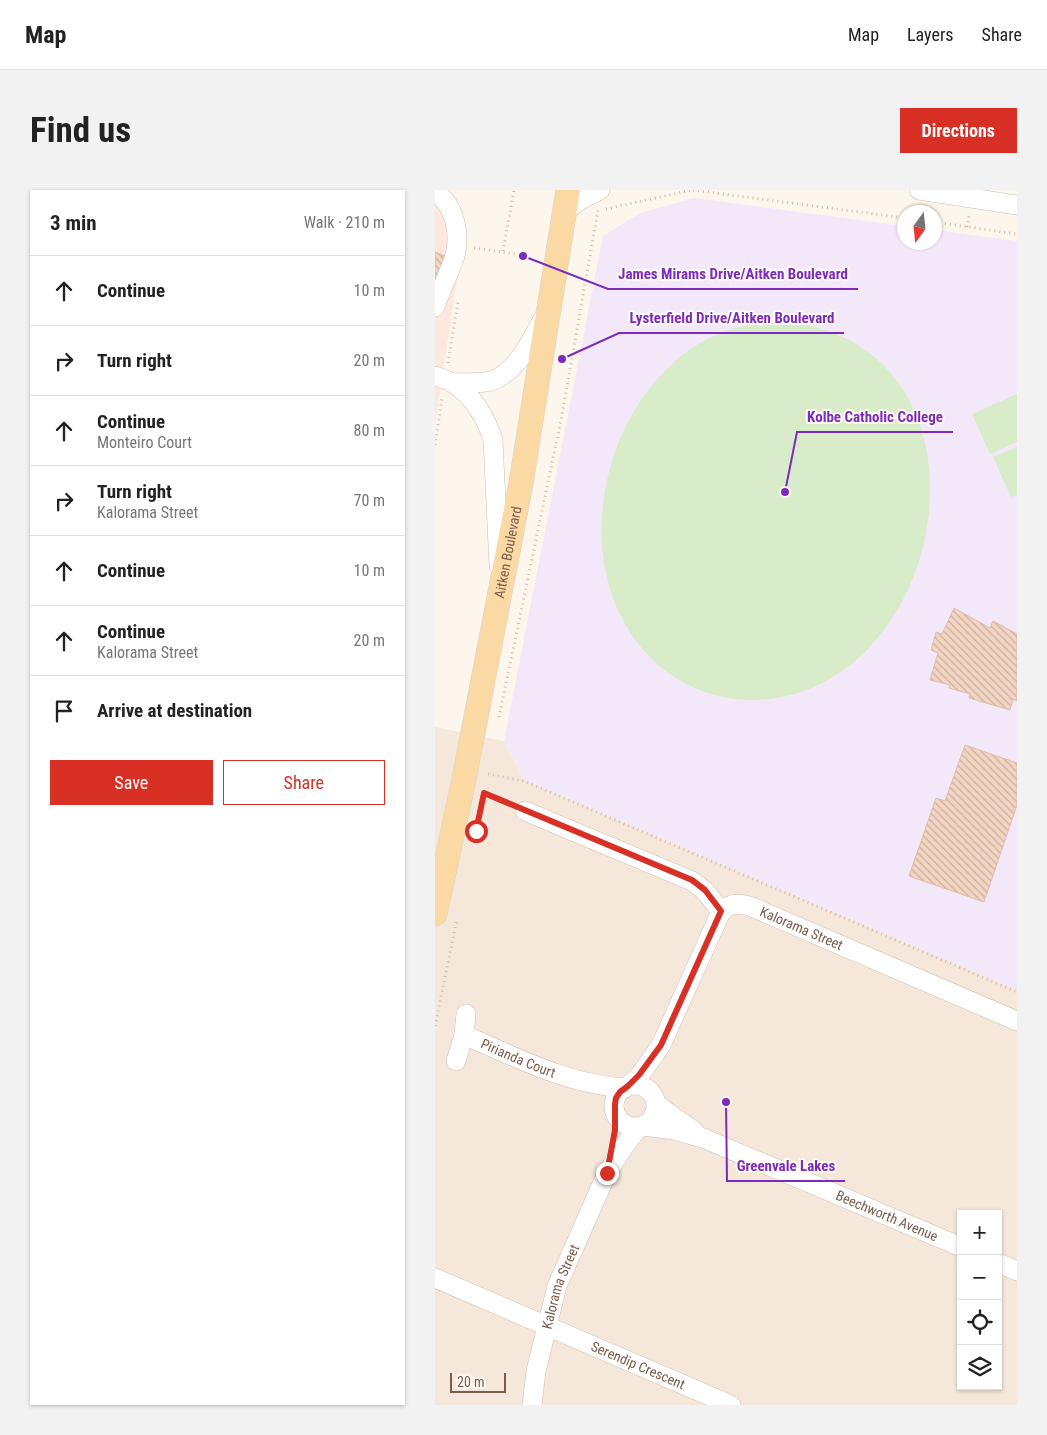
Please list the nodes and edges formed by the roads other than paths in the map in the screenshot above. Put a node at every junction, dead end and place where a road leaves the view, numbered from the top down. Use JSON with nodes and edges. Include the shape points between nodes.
{"nodes":[{"id":1,"x":600,"y":190,"type":"edge"},
{"id":2,"x":919,"y":190,"type":"edge"},
{"id":3,"x":435,"y":192,"type":"edge"},
{"id":4,"x":1005,"y":199,"type":"edge"},
{"id":5,"x":567,"y":200,"type":"edge"},
{"id":6,"x":435,"y":203,"type":"edge"},
{"id":7,"x":461,"y":249,"type":"junction"},
{"id":8,"x":435,"y":307,"type":"edge"},
{"id":9,"x":548,"y":311,"type":"junction"},
{"id":10,"x":444,"y":380,"type":"edge"},
{"id":11,"x":500,"y":589,"type":"junction"},
{"id":12,"x":525,"y":811,"type":"road end"},
{"id":13,"x":721,"y":911,"type":"junction"},
{"id":14,"x":446,"y":916,"type":"edge"},
{"id":15,"x":466,"y":1014,"type":"dead end"},
{"id":16,"x":1017,"y":1021,"type":"edge"},
{"id":17,"x":464,"y":1035,"type":"junction"},
{"id":18,"x":661,"y":1045,"type":"junction"},
{"id":19,"x":455,"y":1061,"type":"dead end"},
{"id":20,"x":572,"y":1080,"type":"junction"},
{"id":21,"x":627,"y":1087,"type":"junction"},
{"id":22,"x":656,"y":1102,"type":"junction"},
{"id":23,"x":615,"y":1113,"type":"junction"},
{"id":24,"x":642,"y":1126,"type":"junction"},
{"id":25,"x":703,"y":1138,"type":"junction"},
{"id":26,"x":607,"y":1173,"type":"junction"},
{"id":27,"x":957,"y":1245,"type":"edge"},
{"id":28,"x":1002,"y":1265,"type":"edge"},
{"id":29,"x":1017,"y":1271,"type":"edge"},
{"id":30,"x":435,"y":1278,"type":"edge"},
{"id":31,"x":546,"y":1326,"type":"junction"},
{"id":32,"x":532,"y":1405,"type":"edge"},
{"id":33,"x":731,"y":1405,"type":"edge"}],
"edges":[{"from":1,"to":5,"type":"street","via":[[584,198]]},
{"from":2,"to":4,"type":"street"},
{"from":3,"to":7,"type":"street","via":[[449,205]]},
{"from":5,"to":9,"type":"main road","name":"Aitken Boulevard"},
{"from":6,"to":7,"type":"street"},
{"from":7,"to":8,"type":"street"},
{"from":9,"to":10,"type":"street","via":[[522,355],[506,374],[490,381]]},
{"from":9,"to":11,"type":"main road","name":"Aitken Boulevard","via":[[520,489]]},
{"from":10,"to":11,"type":"street","via":[[474,403],[493,440]]},
{"from":11,"to":14,"type":"main road","name":"Aitken Boulevard","via":[[474,785]]},
{"from":12,"to":13,"type":"street","via":[[692,880],[705,890]]},
{"from":13,"to":16,"type":"street","name":"Kalorama Street","via":[[740,903],[753,907]]},
{"from":13,"to":18,"type":"street"},
{"from":15,"to":17,"type":"street"},
{"from":17,"to":19,"type":"street"},
{"from":17,"to":20,"type":"street","name":"Pirianda Court"},
{"from":18,"to":21,"type":"street"},
{"from":18,"to":22,"type":"street","via":[[655,1072]]},
{"from":20,"to":21,"type":"street","name":"Pirianda Court","via":[[596,1086]]},
{"from":20,"to":23,"type":"street","name":"Pirianda Court","via":[[600,1098]]},
{"from":21,"to":22,"type":"street","via":[[635,1085],[648,1089]]},
{"from":21,"to":23,"type":"street","via":[[616,1098]]},
{"from":22,"to":24,"type":"street","via":[[654,1117]]},
{"from":22,"to":25,"type":"street","name":"Beechworth Avenue"},
{"from":23,"to":24,"type":"street","via":[[626,1125]]},
{"from":23,"to":26,"type":"street","name":"Kalorama Street"},
{"from":24,"to":25,"type":"street","name":"Beechworth Avenue"},
{"from":24,"to":26,"type":"street","name":"Kalorama Street","via":[[623,1147]]},
{"from":25,"to":27,"type":"street","name":"Beechworth Avenue"},
{"from":26,"to":31,"type":"street","name":"Kalorama Street","via":[[557,1286]]},
{"from":28,"to":29,"type":"street"},
{"from":30,"to":31,"type":"street","name":"Serendip Crescent"},
{"from":31,"to":32,"type":"street","name":"Kalorama Street"},
{"from":31,"to":33,"type":"street","name":"Serendip Crescent"}]}
